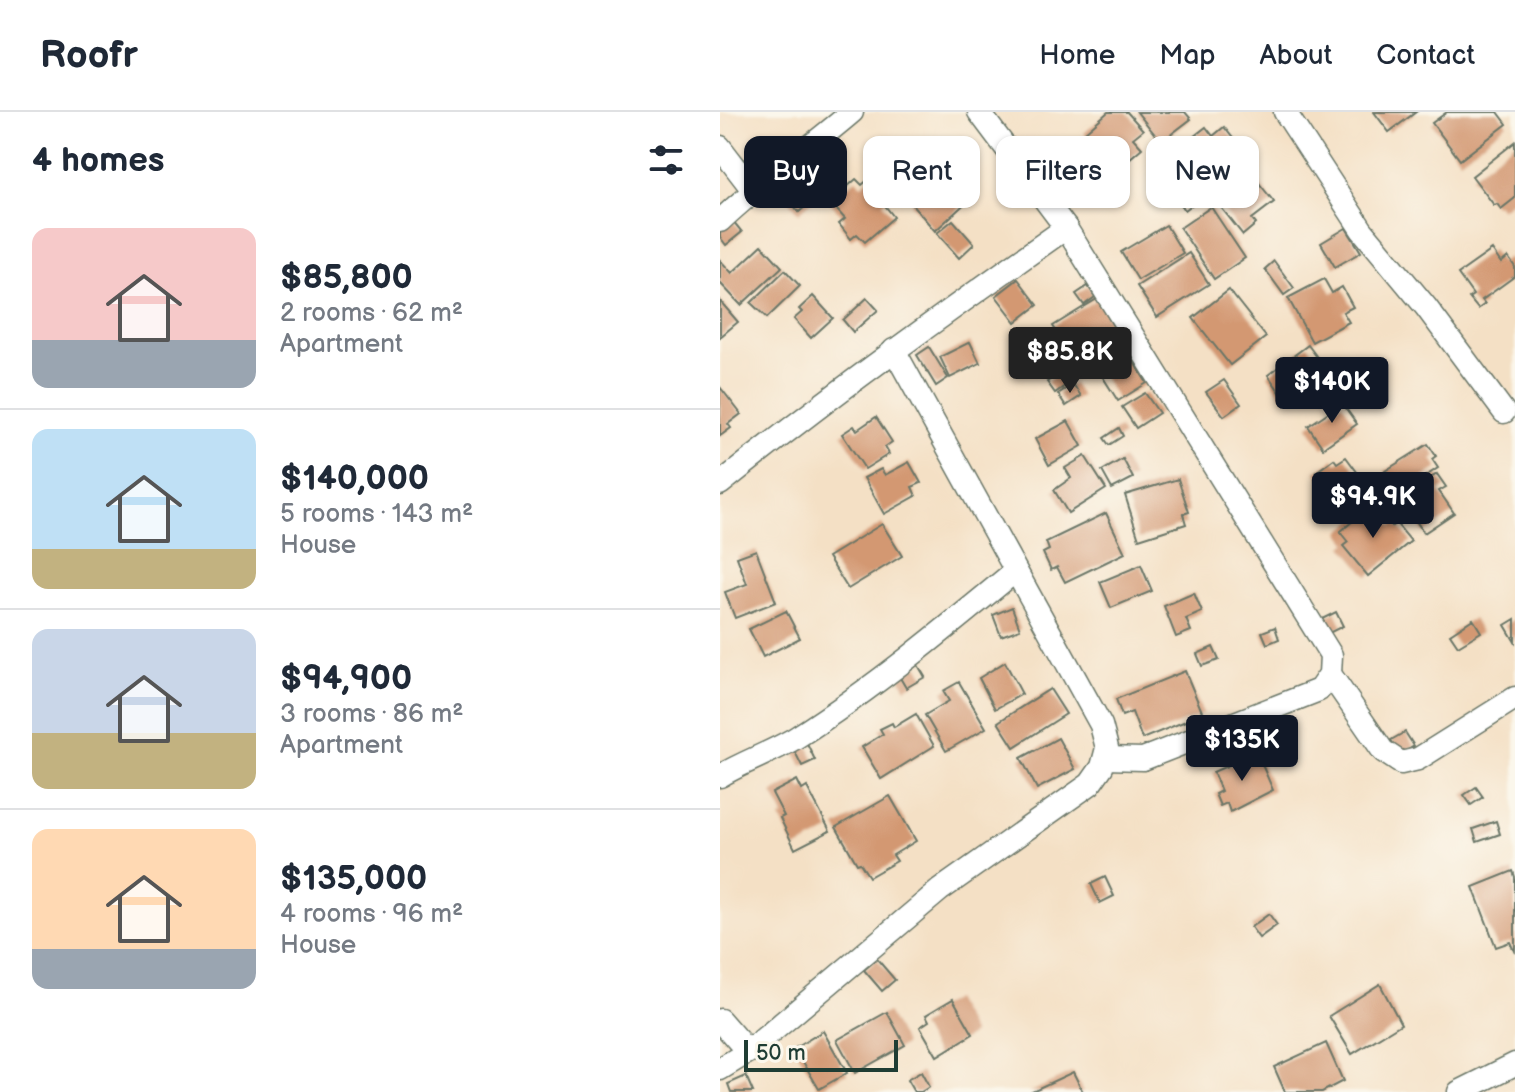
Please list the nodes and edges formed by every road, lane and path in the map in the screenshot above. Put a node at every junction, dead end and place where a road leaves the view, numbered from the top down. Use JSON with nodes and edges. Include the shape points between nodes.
{"nodes":[{"id":1,"x":852,"y":112,"type":"edge"},
{"id":2,"x":979,"y":112,"type":"edge"},
{"id":3,"x":1285,"y":112,"type":"edge"},
{"id":4,"x":824,"y":136,"type":"edge"},
{"id":5,"x":720,"y":147,"type":"edge"},
{"id":6,"x":744,"y":178,"type":"edge"},
{"id":7,"x":744,"y":198,"type":"edge"},
{"id":8,"x":720,"y":221,"type":"edge"},
{"id":9,"x":1066,"y":228,"type":"junction"},
{"id":10,"x":894,"y":350,"type":"junction"},
{"id":11,"x":1504,"y":412,"type":"dead end"},
{"id":12,"x":720,"y":484,"type":"edge"},
{"id":13,"x":1014,"y":572,"type":"junction"},
{"id":14,"x":1330,"y":674,"type":"junction"},
{"id":15,"x":1515,"y":698,"type":"edge"},
{"id":16,"x":1105,"y":758,"type":"junction"},
{"id":17,"x":720,"y":776,"type":"edge"},
{"id":18,"x":720,"y":1020,"type":"edge"},
{"id":19,"x":748,"y":1052,"type":"junction"},
{"id":20,"x":1515,"y":1064,"type":"edge"},
{"id":21,"x":720,"y":1069,"type":"edge"},
{"id":22,"x":1459,"y":1092,"type":"edge"}],
"edges":[{"from":1,"to":4,"type":"street"},
{"from":2,"to":9,"type":"street"},
{"from":3,"to":11,"type":"street","via":[[1362,230]]},
{"from":5,"to":6,"type":"street"},
{"from":7,"to":8,"type":"street"},
{"from":9,"to":10,"type":"street"},
{"from":9,"to":14,"type":"street","via":[[1331,655]]},
{"from":10,"to":12,"type":"street"},
{"from":10,"to":13,"type":"street"},
{"from":13,"to":16,"type":"street","via":[[1101,725]]},
{"from":13,"to":17,"type":"street","via":[[885,678],[794,740]]},
{"from":14,"to":15,"type":"street","via":[[1383,751],[1401,763],[1418,759]]},
{"from":14,"to":16,"type":"street","via":[[1319,690],[1143,759]]},
{"from":16,"to":19,"type":"street","via":[[1090,784],[940,890]]},
{"from":18,"to":19,"type":"street"},
{"from":19,"to":21,"type":"street"},
{"from":20,"to":22,"type":"street"}]}
